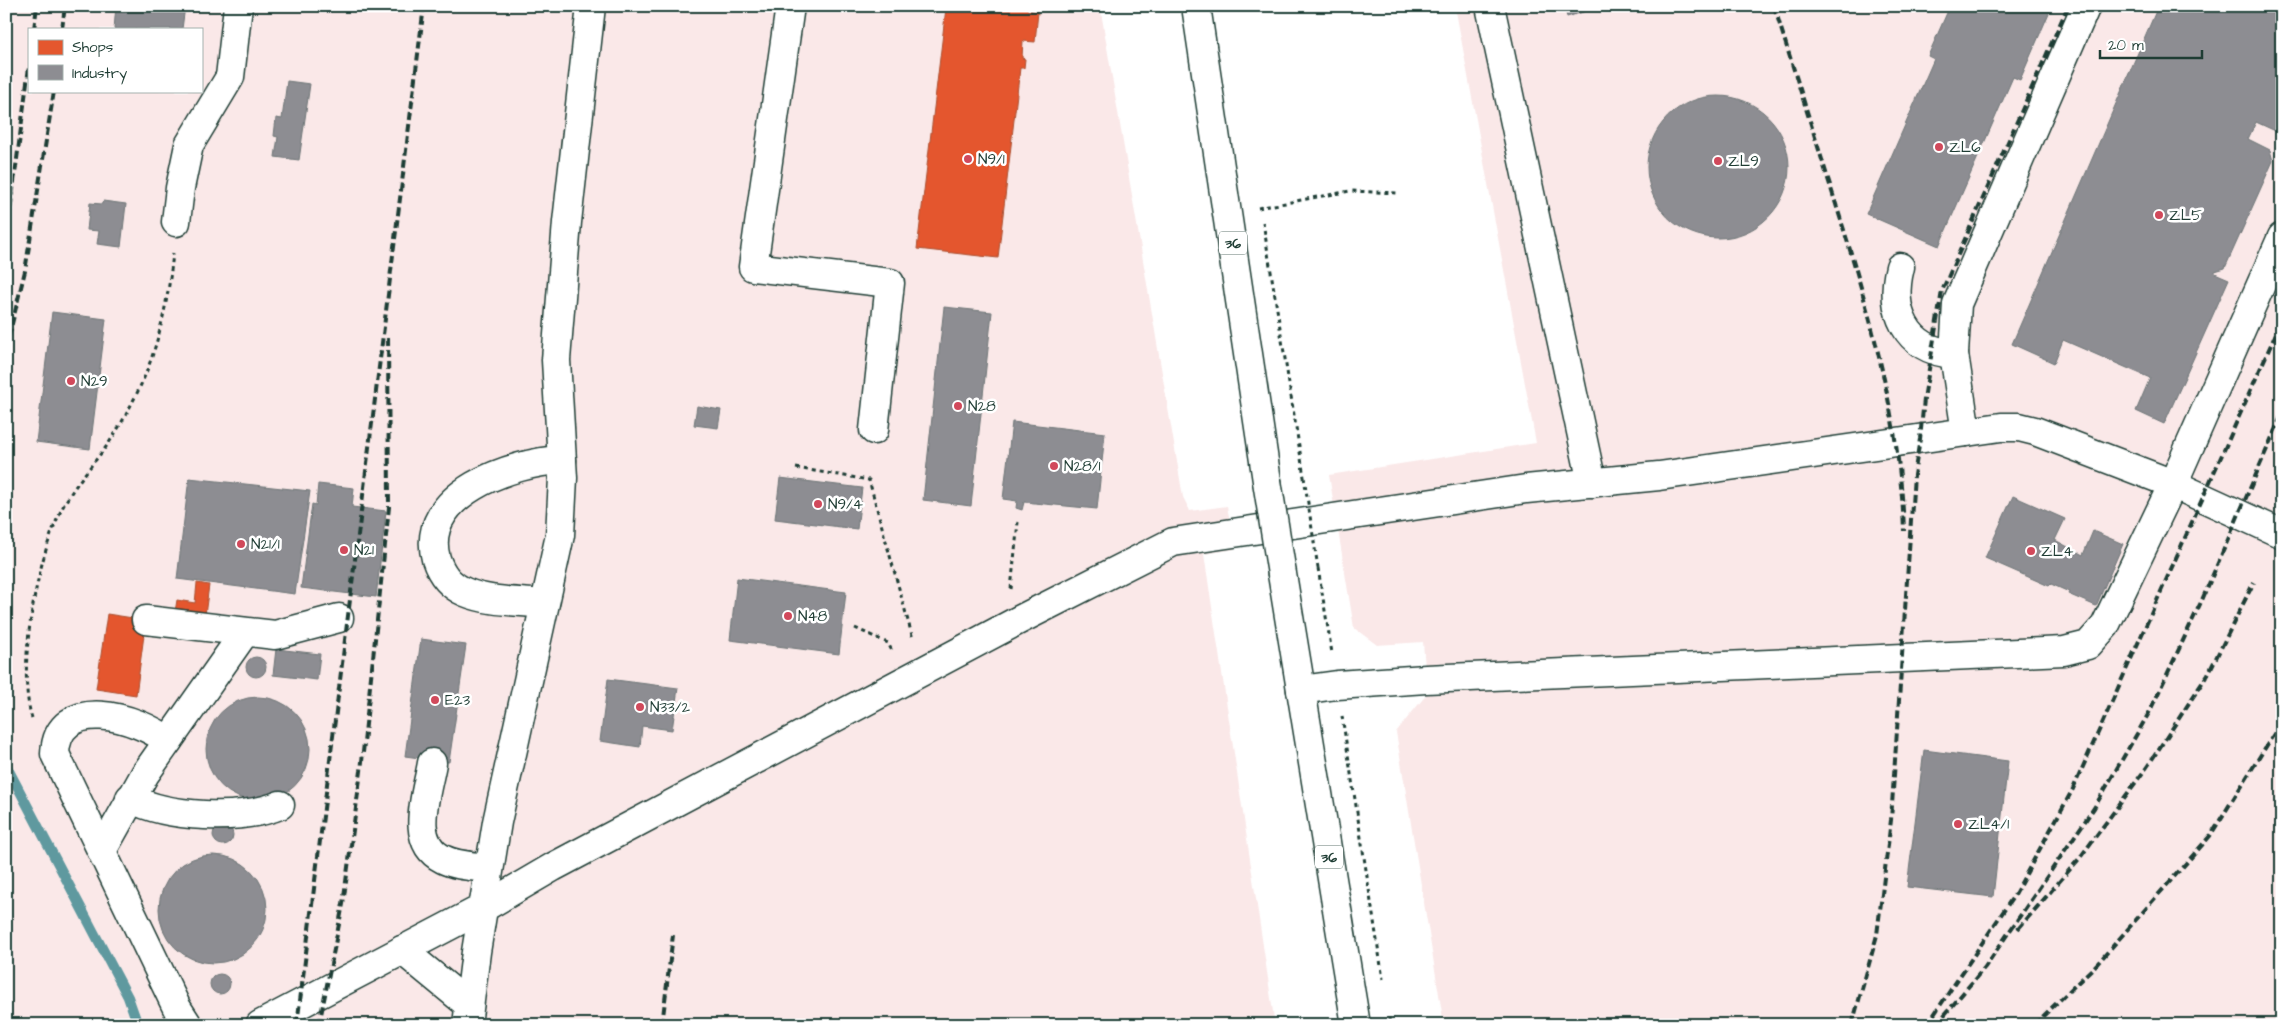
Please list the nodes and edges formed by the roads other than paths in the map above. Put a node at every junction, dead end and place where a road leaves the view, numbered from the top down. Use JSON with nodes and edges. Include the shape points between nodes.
{"nodes":[{"id":1,"x":238,"y":6,"type":"edge"},
{"id":2,"x":591,"y":6,"type":"edge"},
{"id":3,"x":790,"y":6,"type":"edge"},
{"id":4,"x":1196,"y":6,"type":"edge"},
{"id":5,"x":1490,"y":6,"type":"edge"},
{"id":6,"x":2086,"y":6,"type":"edge"},
{"id":7,"x":176,"y":222,"type":"road end"},
{"id":8,"x":2282,"y":237,"type":"edge"},
{"id":9,"x":1900,"y":267,"type":"dead end"},
{"id":10,"x":1954,"y":354,"type":"junction"},
{"id":11,"x":874,"y":430,"type":"dead end"},
{"id":12,"x":1966,"y":432,"type":"junction"},
{"id":13,"x":562,"y":460,"type":"junction"},
{"id":14,"x":1592,"y":483,"type":"junction"},
{"id":15,"x":2173,"y":484,"type":"junction"},
{"id":16,"x":2282,"y":534,"type":"edge"},
{"id":17,"x":543,"y":604,"type":"junction"},
{"id":18,"x":339,"y":618,"type":"dead end"},
{"id":19,"x":146,"y":620,"type":"dead end"},
{"id":20,"x":245,"y":632,"type":"junction"},
{"id":21,"x":1302,"y":690,"type":"junction"},
{"id":22,"x":168,"y":741,"type":"junction"},
{"id":23,"x":432,"y":764,"type":"dead end"},
{"id":24,"x":130,"y":798,"type":"junction"},
{"id":25,"x":280,"y":805,"type":"dead end"},
{"id":26,"x":102,"y":851,"type":"junction"},
{"id":27,"x":489,"y":868,"type":"junction"},
{"id":28,"x":483,"y":908,"type":"junction"},
{"id":29,"x":402,"y":950,"type":"junction"},
{"id":30,"x":468,"y":1015,"type":"edge"},
{"id":31,"x":188,"y":1025,"type":"edge"},
{"id":32,"x":260,"y":1025,"type":"edge"},
{"id":33,"x":1356,"y":1025,"type":"edge"}],
"edges":[{"from":1,"to":7,"type":"main road","via":[[230,78],[190,145]]},
{"from":2,"to":13,"type":"main road","via":[[567,222],[556,360]]},
{"from":3,"to":11,"type":"main road","via":[[753,268],[890,283]]},
{"from":4,"to":21,"type":"main road","number":"36","bridge":true,"via":[[1267,481]]},
{"from":5,"to":14,"type":"main road"},
{"from":6,"to":10,"type":"main road","via":[[1961,291],[1955,320]]},
{"from":8,"to":15,"type":"main road"},
{"from":9,"to":10,"type":"main road","via":[[1897,306],[1912,337],[1939,352]]},
{"from":10,"to":12,"type":"main road"},
{"from":12,"to":14,"type":"main road"},
{"from":12,"to":15,"type":"main road","via":[[2000,427],[2035,431]]},
{"from":13,"to":17,"type":"main road","via":[[560,535]]},
{"from":13,"to":17,"type":"main road","via":[[524,464],[489,478],[445,510],[433,536],[440,570],[450,583],[464,592],[486,598]]},
{"from":14,"to":28,"type":"main road","via":[[1173,542],[553,867]]},
{"from":15,"to":16,"type":"main road"},
{"from":15,"to":21,"type":"main road","via":[[2105,626],[2088,645],[2078,649],[1466,677]]},
{"from":17,"to":27,"type":"main road"},
{"from":18,"to":20,"type":"main road","via":[[276,635]]},
{"from":19,"to":20,"type":"main road"},
{"from":20,"to":22,"type":"main road"},
{"from":21,"to":33,"type":"main road","number":"36"},
{"from":22,"to":24,"type":"main road"},
{"from":22,"to":26,"type":"main road","via":[[137,723],[92,715],[69,724],[56,742],[55,754]]},
{"from":23,"to":27,"type":"main road","via":[[422,828],[425,843],[444,860]]},
{"from":24,"to":25,"type":"main road","via":[[162,809],[212,815],[250,814]]},
{"from":24,"to":26,"type":"main road"},
{"from":26,"to":31,"type":"main road"},
{"from":27,"to":28,"type":"main road"},
{"from":28,"to":29,"type":"main road"},
{"from":28,"to":30,"type":"main road"},
{"from":29,"to":30,"type":"main road"},
{"from":29,"to":32,"type":"main road"}]}
